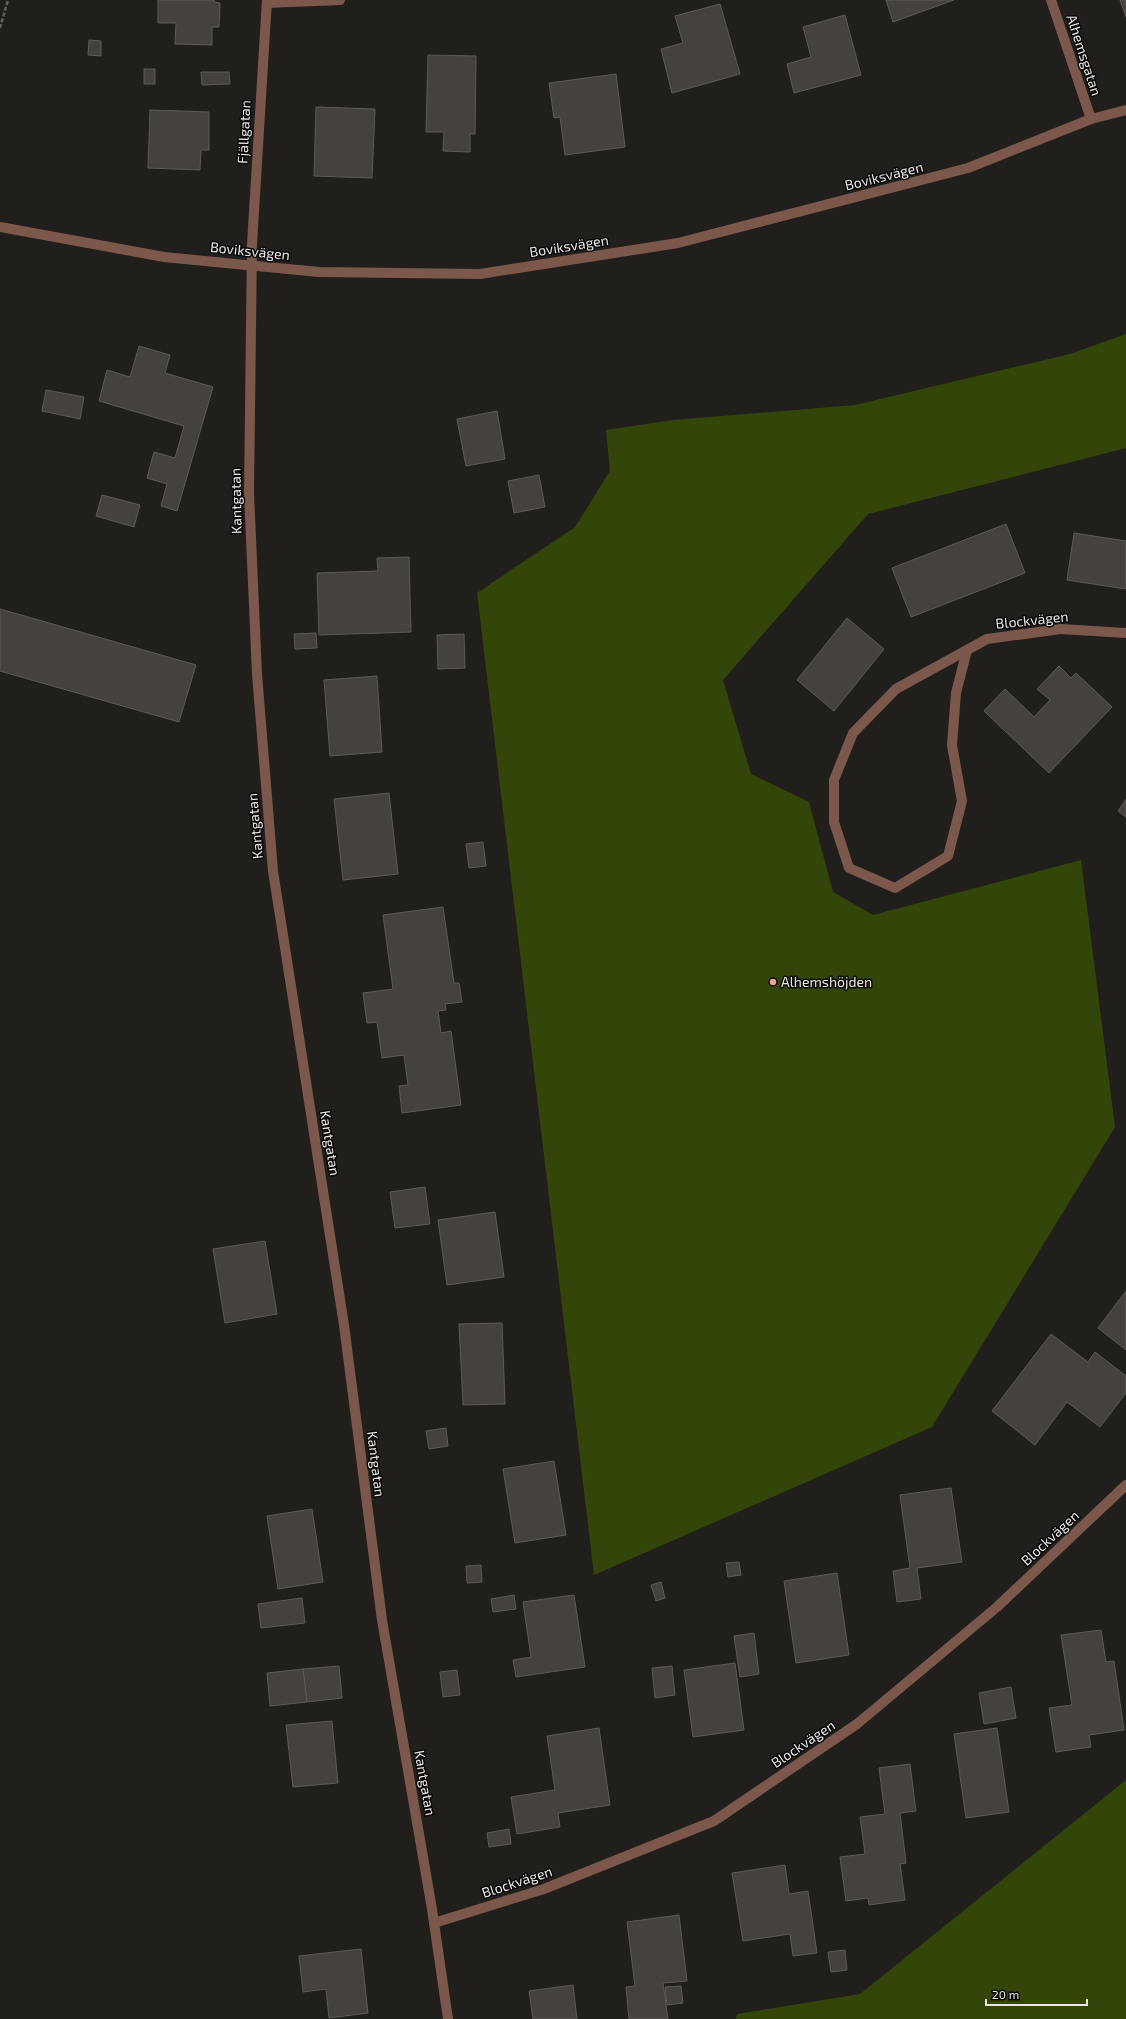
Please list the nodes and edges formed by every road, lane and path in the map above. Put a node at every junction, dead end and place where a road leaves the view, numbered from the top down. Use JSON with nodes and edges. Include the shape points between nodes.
{"nodes":[{"id":1,"x":8,"y":0,"type":"edge"},
{"id":2,"x":340,"y":0,"type":"edge"},
{"id":3,"x":1051,"y":0,"type":"edge"},
{"id":4,"x":267,"y":2,"type":"edge"},
{"id":5,"x":0,"y":28,"type":"edge"},
{"id":6,"x":1126,"y":110,"type":"edge"},
{"id":7,"x":1091,"y":119,"type":"junction"},
{"id":8,"x":0,"y":227,"type":"edge"},
{"id":9,"x":252,"y":265,"type":"junction"},
{"id":10,"x":1126,"y":633,"type":"edge"},
{"id":11,"x":967,"y":650,"type":"junction"},
{"id":12,"x":1126,"y":1485,"type":"edge"},
{"id":13,"x":434,"y":1923,"type":"junction"},
{"id":14,"x":448,"y":2019,"type":"edge"}],
"edges":[{"from":1,"to":5,"type":"path"},
{"from":2,"to":4,"type":"street"},
{"from":3,"to":7,"type":"street","name":"Alhemsgatan"},
{"from":4,"to":9,"type":"street","name":"Fjällgatan"},
{"from":6,"to":7,"type":"street","name":"Boviksvägen"},
{"from":7,"to":9,"type":"street","name":"Boviksvägen","via":[[968,168],[678,243],[480,274],[319,272]]},
{"from":8,"to":9,"type":"street","name":"Boviksvägen","via":[[164,257]]},
{"from":9,"to":13,"type":"street","name":"Kantgatan","via":[[249,493],[257,674],[273,871],[343,1317],[382,1620]]},
{"from":10,"to":11,"type":"street","name":"Blockvägen","via":[[1061,629],[987,639]]},
{"from":11,"to":11,"type":"street","name":"Blockvägen","via":[[896,689],[853,733],[834,780],[834,822],[849,868],[895,888],[948,856],[962,802],[952,745],[956,693]]},
{"from":12,"to":13,"type":"street","name":"Blockvägen","via":[[997,1607],[857,1724],[714,1821],[544,1889]]},
{"from":13,"to":14,"type":"street","name":"Kantgatan"}]}
